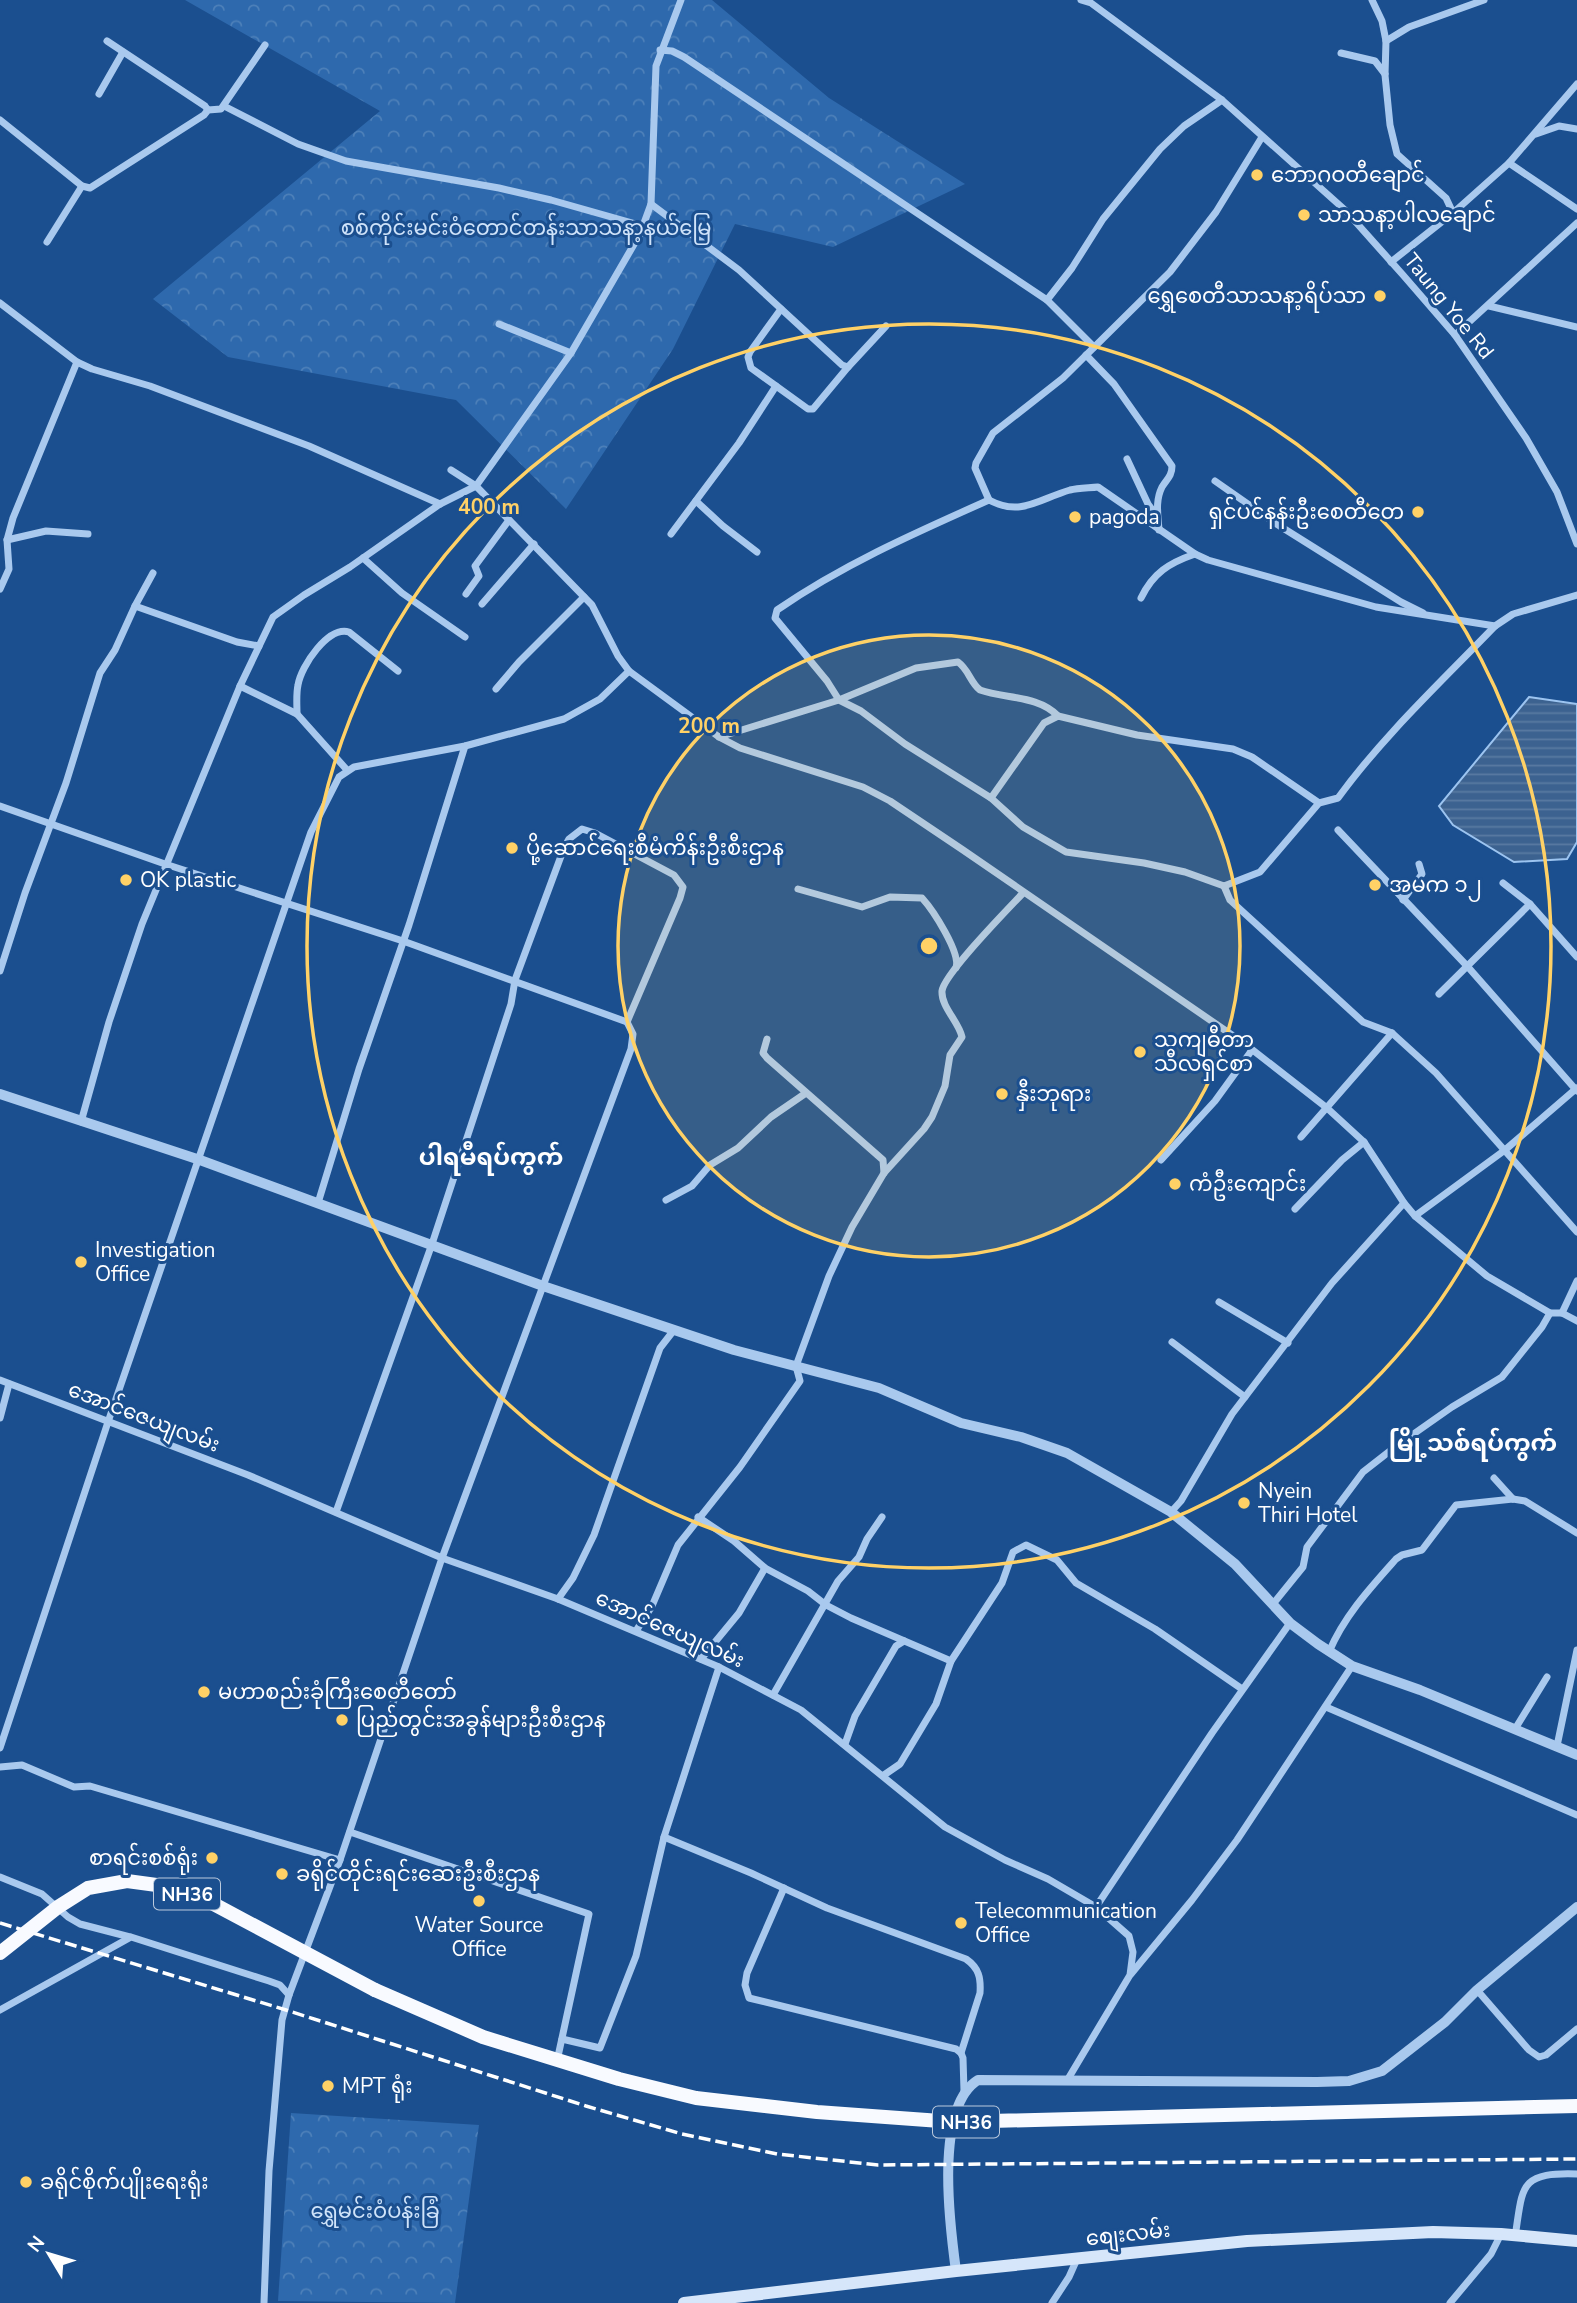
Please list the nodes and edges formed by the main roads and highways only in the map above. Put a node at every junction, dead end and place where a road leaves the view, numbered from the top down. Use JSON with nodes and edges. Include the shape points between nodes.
{"nodes":[{"id":1,"x":0,"y":1953,"type":"edge"},
{"id":2,"x":1577,"y":2106,"type":"edge"},
{"id":3,"x":1577,"y":2241,"type":"edge"},
{"id":4,"x":684,"y":2303,"type":"edge"}],
"edges":[{"from":1,"to":2,"type":"highway","number":"NH36","bridge":true,"via":[[88,1888],[127,1881],[164,1886],[208,1901],[375,1990],[483,2038],[696,2098],[954,2122]]},
{"from":3,"to":4,"type":"main road","name":"စျေးလမ်း","via":[[1433,2232],[1247,2241]]}]}
